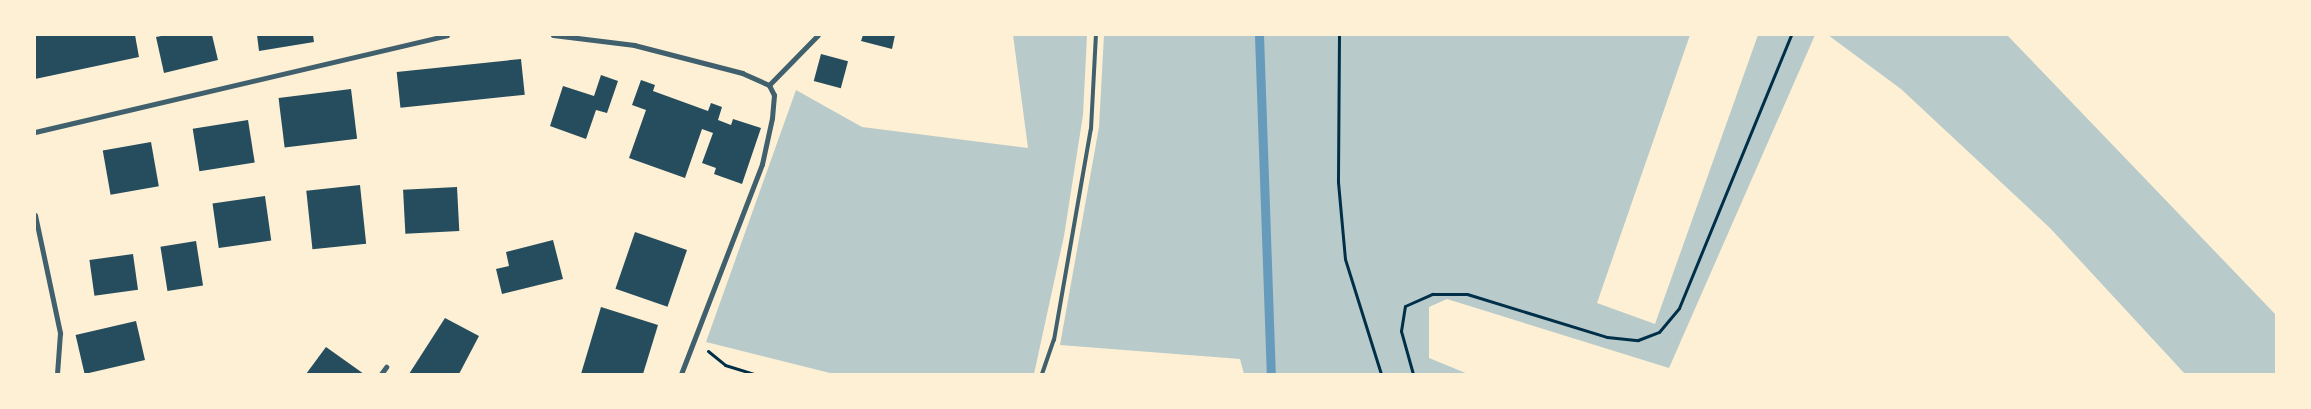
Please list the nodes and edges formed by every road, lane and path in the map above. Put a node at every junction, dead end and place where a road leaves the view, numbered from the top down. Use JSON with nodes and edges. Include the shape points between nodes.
{"nodes":[{"id":1,"x":447,"y":35,"type":"edge"},
{"id":2,"x":553,"y":35,"type":"edge"},
{"id":3,"x":818,"y":35,"type":"edge"},
{"id":4,"x":1096,"y":35,"type":"edge"},
{"id":5,"x":1339,"y":35,"type":"edge"},
{"id":6,"x":1791,"y":35,"type":"edge"},
{"id":7,"x":769,"y":85,"type":"junction"},
{"id":8,"x":35,"y":132,"type":"edge"},
{"id":9,"x":35,"y":215,"type":"edge"},
{"id":10,"x":696,"y":340,"type":"junction"},
{"id":11,"x":386,"y":367,"type":"dead end"},
{"id":12,"x":57,"y":374,"type":"edge"},
{"id":13,"x":381,"y":374,"type":"edge"},
{"id":14,"x":681,"y":374,"type":"edge"},
{"id":15,"x":755,"y":374,"type":"edge"},
{"id":16,"x":1042,"y":374,"type":"edge"},
{"id":17,"x":1381,"y":374,"type":"edge"},
{"id":18,"x":1413,"y":374,"type":"edge"}],
"edges":[{"from":1,"to":8,"type":"street"},
{"from":2,"to":7,"type":"street","via":[[634,45],[742,73]]},
{"from":3,"to":7,"type":"street"},
{"from":4,"to":16,"type":"lane","via":[[1091,129],[1054,340]]},
{"from":5,"to":17,"type":"path","via":[[1338,182],[1345,259]]},
{"from":6,"to":18,"type":"path","via":[[1679,308],[1659,332],[1638,340],[1607,337],[1467,294],[1432,294],[1405,306],[1401,331]]},
{"from":7,"to":10,"type":"street","via":[[774,95],[772,118],[762,164]]},
{"from":9,"to":12,"type":"street","via":[[60,333]]},
{"from":10,"to":14,"type":"street"},
{"from":10,"to":15,"type":"path","via":[[725,365]]},
{"from":11,"to":13,"type":"street"}]}
